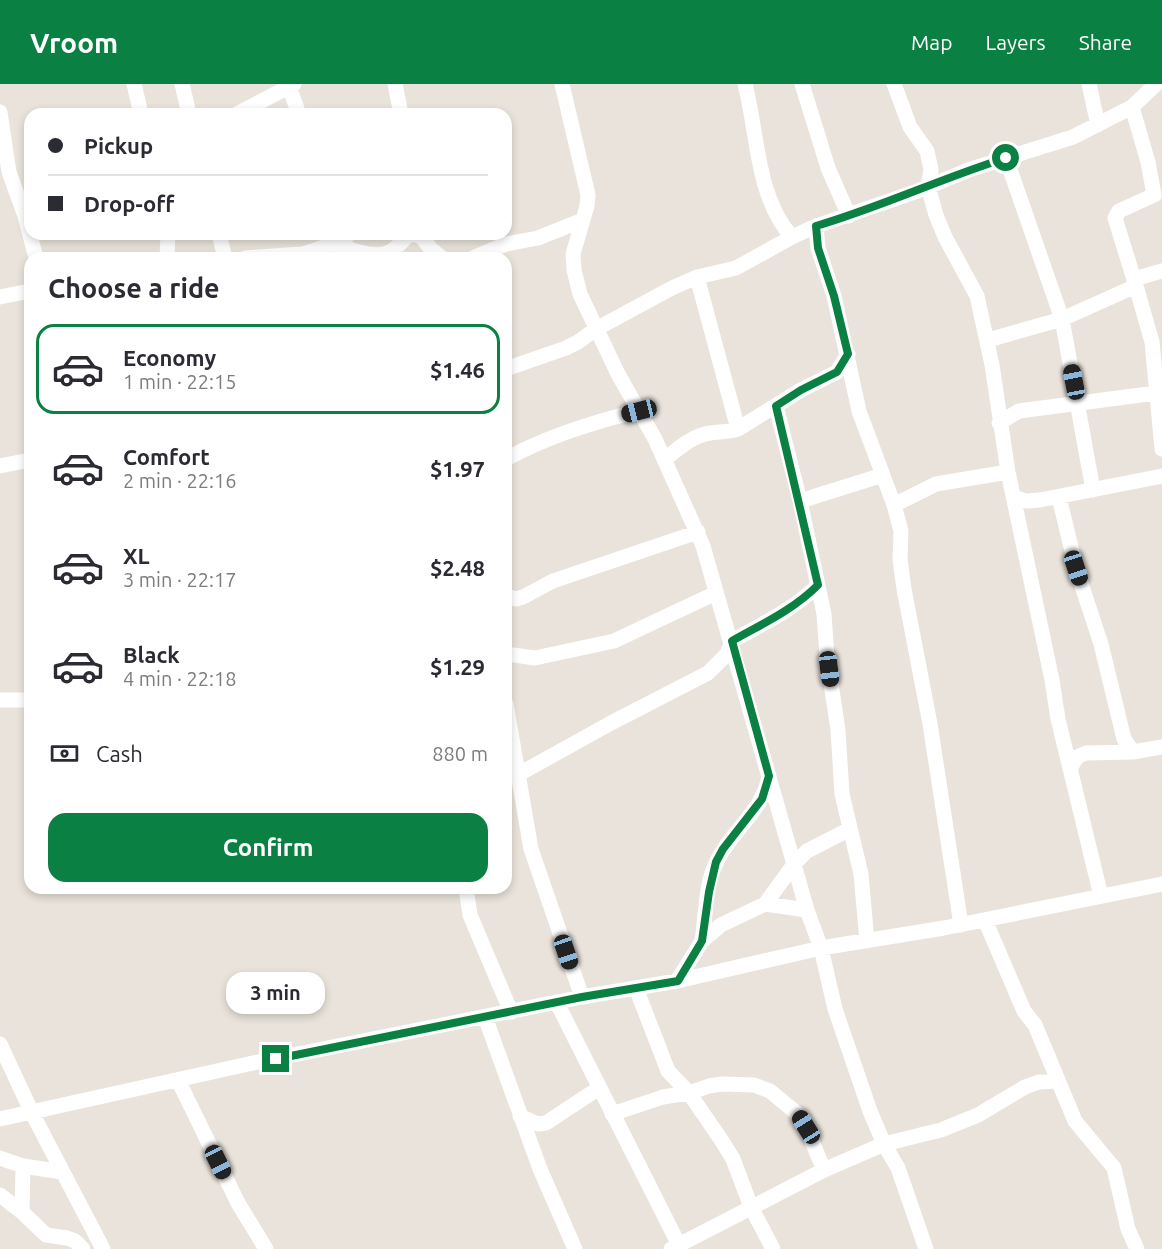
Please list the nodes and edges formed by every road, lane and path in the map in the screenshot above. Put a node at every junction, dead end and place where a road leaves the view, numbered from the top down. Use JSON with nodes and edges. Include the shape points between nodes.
{"nodes":[{"id":1,"x":134,"y":84,"type":"edge"},
{"id":2,"x":182,"y":84,"type":"edge"},
{"id":3,"x":394,"y":84,"type":"edge"},
{"id":4,"x":562,"y":84,"type":"edge"},
{"id":5,"x":745,"y":84,"type":"edge"},
{"id":6,"x":802,"y":84,"type":"edge"},
{"id":7,"x":894,"y":84,"type":"edge"},
{"id":8,"x":1089,"y":84,"type":"edge"},
{"id":9,"x":1156,"y":84,"type":"edge"},
{"id":10,"x":290,"y":85,"type":"edge"},
{"id":11,"x":187,"y":107,"type":"edge"},
{"id":12,"x":1132,"y":107,"type":"junction"},
{"id":13,"x":140,"y":108,"type":"edge"},
{"id":14,"x":248,"y":108,"type":"edge"},
{"id":15,"x":297,"y":108,"type":"edge"},
{"id":16,"x":400,"y":108,"type":"edge"},
{"id":17,"x":0,"y":112,"type":"edge"},
{"id":18,"x":1098,"y":125,"type":"junction"},
{"id":19,"x":1006,"y":158,"type":"junction"},
{"id":20,"x":928,"y":186,"type":"junction"},
{"id":21,"x":1158,"y":194,"type":"edge"},
{"id":22,"x":775,"y":211,"type":"junction"},
{"id":23,"x":24,"y":213,"type":"edge"},
{"id":24,"x":849,"y":216,"type":"junction"},
{"id":25,"x":583,"y":220,"type":"junction"},
{"id":26,"x":816,"y":226,"type":"junction"},
{"id":27,"x":792,"y":237,"type":"junction"},
{"id":28,"x":344,"y":240,"type":"edge"},
{"id":29,"x":404,"y":240,"type":"edge"},
{"id":30,"x":424,"y":240,"type":"edge"},
{"id":31,"x":334,"y":244,"type":"junction"},
{"id":32,"x":773,"y":248,"type":"junction"},
{"id":33,"x":308,"y":252,"type":"edge"},
{"id":34,"x":361,"y":252,"type":"edge"},
{"id":35,"x":388,"y":252,"type":"edge"},
{"id":36,"x":435,"y":252,"type":"edge"},
{"id":37,"x":487,"y":252,"type":"edge"},
{"id":38,"x":1162,"y":271,"type":"edge"},
{"id":39,"x":697,"y":277,"type":"junction"},
{"id":40,"x":1135,"y":282,"type":"junction"},
{"id":41,"x":24,"y":292,"type":"edge"},
{"id":42,"x":0,"y":297,"type":"edge"},
{"id":43,"x":1062,"y":319,"type":"junction"},
{"id":44,"x":596,"y":329,"type":"junction"},
{"id":45,"x":988,"y":340,"type":"junction"},
{"id":46,"x":1157,"y":341,"type":"edge"},
{"id":47,"x":848,"y":354,"type":"junction"},
{"id":48,"x":512,"y":367,"type":"edge"},
{"id":49,"x":1156,"y":393,"type":"junction"},
{"id":50,"x":1078,"y":403,"type":"junction"},
{"id":51,"x":776,"y":406,"type":"junction"},
{"id":52,"x":639,"y":411,"type":"junction"},
{"id":53,"x":999,"y":423,"type":"junction"},
{"id":54,"x":738,"y":429,"type":"junction"},
{"id":55,"x":1162,"y":449,"type":"edge"},
{"id":56,"x":512,"y":456,"type":"edge"},
{"id":57,"x":664,"y":460,"type":"junction"},
{"id":58,"x":24,"y":461,"type":"edge"},
{"id":59,"x":0,"y":465,"type":"edge"},
{"id":60,"x":1008,"y":472,"type":"junction"},
{"id":61,"x":883,"y":475,"type":"junction"},
{"id":62,"x":1162,"y":476,"type":"edge"},
{"id":63,"x":1093,"y":490,"type":"junction"},
{"id":64,"x":1014,"y":497,"type":"junction"},
{"id":65,"x":1059,"y":497,"type":"junction"},
{"id":66,"x":800,"y":501,"type":"junction"},
{"id":67,"x":894,"y":505,"type":"junction"},
{"id":68,"x":698,"y":532,"type":"junction"},
{"id":69,"x":818,"y":585,"type":"junction"},
{"id":70,"x":717,"y":593,"type":"junction"},
{"id":71,"x":512,"y":598,"type":"edge"},
{"id":72,"x":732,"y":641,"type":"junction"},
{"id":73,"x":512,"y":655,"type":"edge"},
{"id":74,"x":0,"y":700,"type":"edge"},
{"id":75,"x":24,"y":700,"type":"edge"},
{"id":76,"x":1124,"y":739,"type":"junction"},
{"id":77,"x":1162,"y":747,"type":"edge"},
{"id":78,"x":1115,"y":752,"type":"junction"},
{"id":79,"x":1133,"y":752,"type":"junction"},
{"id":80,"x":1071,"y":767,"type":"junction"},
{"id":81,"x":512,"y":772,"type":"edge"},
{"id":82,"x":769,"y":776,"type":"junction"},
{"id":83,"x":850,"y":829,"type":"junction"},
{"id":84,"x":795,"y":863,"type":"junction"},
{"id":85,"x":1162,"y":884,"type":"edge"},
{"id":86,"x":467,"y":894,"type":"edge"},
{"id":87,"x":1101,"y":896,"type":"junction"},
{"id":88,"x":765,"y":904,"type":"junction"},
{"id":89,"x":807,"y":910,"type":"junction"},
{"id":90,"x":986,"y":920,"type":"junction"},
{"id":91,"x":960,"y":925,"type":"junction"},
{"id":92,"x":702,"y":941,"type":"junction"},
{"id":93,"x":867,"y":941,"type":"junction"},
{"id":94,"x":821,"y":948,"type":"junction"},
{"id":95,"x":678,"y":981,"type":"junction"},
{"id":96,"x":636,"y":988,"type":"junction"},
{"id":97,"x":582,"y":997,"type":"junction"},
{"id":98,"x":557,"y":1003,"type":"junction"},
{"id":99,"x":511,"y":1012,"type":"junction"},
{"id":100,"x":485,"y":1017,"type":"junction"},
{"id":101,"x":0,"y":1044,"type":"edge"},
{"id":102,"x":178,"y":1080,"type":"junction"},
{"id":103,"x":1057,"y":1081,"type":"junction"},
{"id":104,"x":599,"y":1088,"type":"junction"},
{"id":105,"x":689,"y":1093,"type":"junction"},
{"id":106,"x":32,"y":1113,"type":"junction"},
{"id":107,"x":612,"y":1114,"type":"junction"},
{"id":108,"x":520,"y":1116,"type":"junction"},
{"id":109,"x":0,"y":1119,"type":"edge"},
{"id":110,"x":884,"y":1144,"type":"junction"},
{"id":111,"x":0,"y":1158,"type":"edge"},
{"id":112,"x":23,"y":1166,"type":"junction"},
{"id":113,"x":824,"y":1170,"type":"junction"},
{"id":114,"x":62,"y":1172,"type":"junction"},
{"id":115,"x":0,"y":1195,"type":"edge"},
{"id":116,"x":751,"y":1207,"type":"junction"},
{"id":117,"x":22,"y":1212,"type":"junction"},
{"id":118,"x":771,"y":1246,"type":"edge"},
{"id":119,"x":677,"y":1248,"type":"edge"},
{"id":120,"x":83,"y":1249,"type":"edge"},
{"id":121,"x":103,"y":1249,"type":"edge"},
{"id":122,"x":266,"y":1249,"type":"edge"},
{"id":123,"x":575,"y":1249,"type":"edge"},
{"id":124,"x":785,"y":1249,"type":"edge"},
{"id":125,"x":926,"y":1249,"type":"edge"},
{"id":126,"x":1137,"y":1249,"type":"edge"}],
"edges":[{"from":1,"to":13,"type":"street"},
{"from":2,"to":11,"type":"street"},
{"from":3,"to":16,"type":"street"},
{"from":4,"to":25,"type":"street","via":[[587,184]]},
{"from":5,"to":22,"type":"street","via":[[762,173]]},
{"from":6,"to":24,"type":"street","via":[[828,168]]},
{"from":7,"to":20,"type":"street","via":[[910,127],[927,151],[931,170]]},
{"from":8,"to":18,"type":"street"},
{"from":9,"to":12,"type":"street"},
{"from":10,"to":14,"type":"street"},
{"from":10,"to":15,"type":"street"},
{"from":12,"to":18,"type":"street"},
{"from":12,"to":21,"type":"street"},
{"from":17,"to":23,"type":"street","via":[[9,172]]},
{"from":18,"to":19,"type":"street"},
{"from":19,"to":20,"type":"street"},
{"from":19,"to":43,"type":"street"},
{"from":20,"to":24,"type":"street"},
{"from":20,"to":45,"type":"street","via":[[945,237],[977,296]]},
{"from":21,"to":40,"type":"street","via":[[1119,211],[1115,218]]},
{"from":22,"to":27,"type":"street"},
{"from":22,"to":32,"type":"street"},
{"from":24,"to":26,"type":"street"},
{"from":25,"to":37,"type":"street","via":[[546,236]]},
{"from":25,"to":44,"type":"street","via":[[573,254],[574,270]]},
{"from":26,"to":27,"type":"street"},
{"from":26,"to":47,"type":"street","via":[[818,248]]},
{"from":27,"to":32,"type":"street"},
{"from":28,"to":31,"type":"street"},
{"from":29,"to":35,"type":"street"},
{"from":30,"to":36,"type":"street"},
{"from":31,"to":33,"type":"street"},
{"from":31,"to":34,"type":"street"},
{"from":32,"to":39,"type":"street","via":[[736,268]]},
{"from":38,"to":40,"type":"street"},
{"from":39,"to":44,"type":"street"},
{"from":39,"to":54,"type":"street"},
{"from":40,"to":43,"type":"street"},
{"from":40,"to":46,"type":"street"},
{"from":41,"to":42,"type":"street"},
{"from":43,"to":45,"type":"street"},
{"from":43,"to":50,"type":"street"},
{"from":44,"to":48,"type":"street","via":[[566,348]]},
{"from":44,"to":52,"type":"street"},
{"from":45,"to":53,"type":"street"},
{"from":46,"to":49,"type":"street"},
{"from":47,"to":51,"type":"street","via":[[837,372]]},
{"from":47,"to":61,"type":"street","via":[[859,411]]},
{"from":49,"to":50,"type":"street"},
{"from":49,"to":55,"type":"street"},
{"from":50,"to":53,"type":"street","via":[[1019,411]]},
{"from":50,"to":63,"type":"street"},
{"from":51,"to":54,"type":"street"},
{"from":51,"to":66,"type":"street"},
{"from":52,"to":56,"type":"street","via":[[594,422]]},
{"from":52,"to":57,"type":"street"},
{"from":53,"to":60,"type":"street"},
{"from":54,"to":57,"type":"street","via":[[697,437]]},
{"from":57,"to":68,"type":"street"},
{"from":58,"to":59,"type":"street"},
{"from":60,"to":64,"type":"street"},
{"from":60,"to":67,"type":"street","via":[[936,484]]},
{"from":61,"to":66,"type":"street"},
{"from":61,"to":67,"type":"street"},
{"from":62,"to":63,"type":"street"},
{"from":63,"to":65,"type":"street"},
{"from":64,"to":65,"type":"street","via":[[1026,501]]},
{"from":64,"to":80,"type":"street"},
{"from":65,"to":76,"type":"street"},
{"from":66,"to":69,"type":"street"},
{"from":67,"to":91,"type":"street","via":[[901,531],[904,589],[932,734]]},
{"from":68,"to":70,"type":"street"},
{"from":68,"to":71,"type":"street"},
{"from":69,"to":72,"type":"street","via":[[785,612]]},
{"from":69,"to":83,"type":"street","via":[[838,730],[842,794]]},
{"from":70,"to":72,"type":"street"},
{"from":70,"to":73,"type":"street","via":[[614,641],[535,658]]},
{"from":72,"to":81,"type":"street","via":[[727,654],[708,673]]},
{"from":72,"to":82,"type":"street"},
{"from":74,"to":75,"type":"street"},
{"from":76,"to":78,"type":"street"},
{"from":76,"to":79,"type":"street"},
{"from":77,"to":79,"type":"street"},
{"from":78,"to":79,"type":"street"},
{"from":78,"to":80,"type":"street","via":[[1086,753],[1077,757]]},
{"from":80,"to":87,"type":"street"},
{"from":81,"to":97,"type":"street","via":[[531,849]]},
{"from":82,"to":84,"type":"street"},
{"from":82,"to":92,"type":"street","via":[[762,799],[716,862]]},
{"from":83,"to":84,"type":"street","via":[[811,848]]},
{"from":83,"to":93,"type":"street","via":[[861,874]]},
{"from":84,"to":88,"type":"street"},
{"from":84,"to":89,"type":"street"},
{"from":85,"to":87,"type":"street"},
{"from":86,"to":99,"type":"street","via":[[470,915]]},
{"from":87,"to":90,"type":"street"},
{"from":88,"to":89,"type":"street"},
{"from":88,"to":92,"type":"street","via":[[721,925]]},
{"from":89,"to":94,"type":"street"},
{"from":90,"to":91,"type":"street"},
{"from":90,"to":103,"type":"street"},
{"from":91,"to":93,"type":"street"},
{"from":92,"to":95,"type":"street"},
{"from":93,"to":94,"type":"street"},
{"from":94,"to":95,"type":"street"},
{"from":94,"to":110,"type":"street","via":[[835,1009]]},
{"from":95,"to":96,"type":"street"},
{"from":96,"to":97,"type":"street"},
{"from":96,"to":105,"type":"street","via":[[668,1071]]},
{"from":97,"to":98,"type":"street"},
{"from":98,"to":99,"type":"street"},
{"from":98,"to":104,"type":"street"},
{"from":99,"to":100,"type":"street"},
{"from":100,"to":102,"type":"street"},
{"from":100,"to":108,"type":"street"},
{"from":101,"to":106,"type":"street"},
{"from":102,"to":106,"type":"street"},
{"from":102,"to":122,"type":"street","via":[[238,1203]]},
{"from":103,"to":110,"type":"street","via":[[1024,1087],[941,1130]]},
{"from":103,"to":126,"type":"street","via":[[1075,1120],[1114,1168],[1128,1229]]},
{"from":104,"to":107,"type":"street"},
{"from":104,"to":108,"type":"street","via":[[546,1123],[538,1124]]},
{"from":105,"to":107,"type":"street"},
{"from":105,"to":113,"type":"street","via":[[722,1084],[754,1085],[770,1091],[799,1115]]},
{"from":105,"to":116,"type":"street","via":[[733,1159]]},
{"from":106,"to":109,"type":"street"},
{"from":106,"to":114,"type":"street"},
{"from":107,"to":119,"type":"street"},
{"from":108,"to":123,"type":"street"},
{"from":110,"to":113,"type":"street"},
{"from":110,"to":125,"type":"street","via":[[898,1168]]},
{"from":111,"to":112,"type":"street"},
{"from":112,"to":114,"type":"street"},
{"from":112,"to":117,"type":"street"},
{"from":113,"to":116,"type":"street"},
{"from":114,"to":121,"type":"street"},
{"from":115,"to":117,"type":"street"},
{"from":116,"to":118,"type":"street"},
{"from":116,"to":119,"type":"street"},
{"from":117,"to":120,"type":"street","via":[[46,1235],[67,1238]]},
{"from":118,"to":124,"type":"street"}]}
